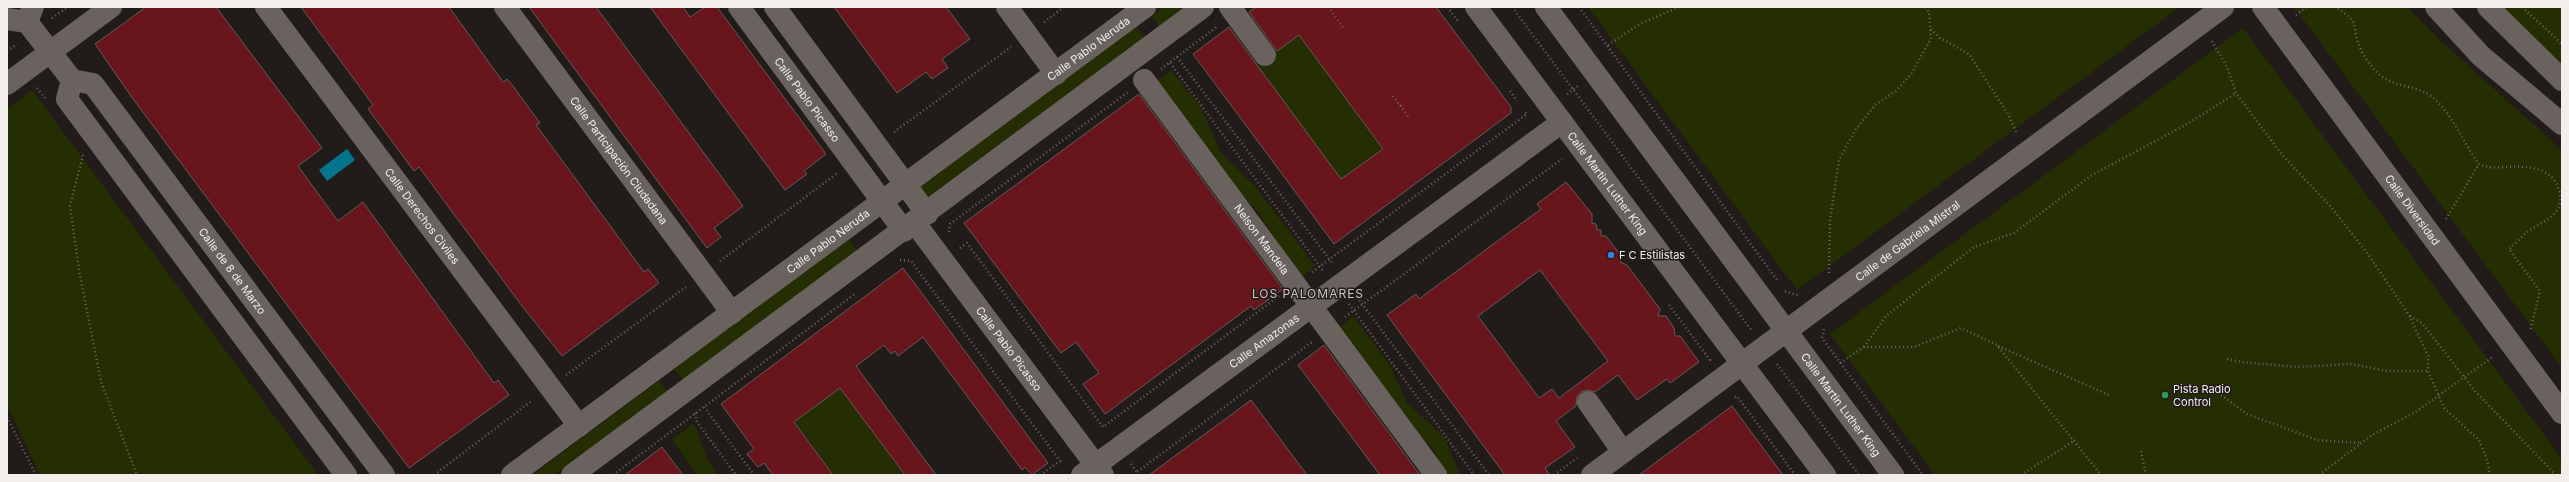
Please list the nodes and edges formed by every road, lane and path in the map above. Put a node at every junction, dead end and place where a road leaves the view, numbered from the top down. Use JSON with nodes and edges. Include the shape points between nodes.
{"nodes":[{"id":1,"x":266,"y":7,"type":"edge"},
{"id":2,"x":505,"y":7,"type":"edge"},
{"id":3,"x":739,"y":7,"type":"edge"},
{"id":4,"x":775,"y":7,"type":"edge"},
{"id":5,"x":1007,"y":7,"type":"edge"},
{"id":6,"x":1064,"y":7,"type":"edge"},
{"id":7,"x":1145,"y":7,"type":"edge"},
{"id":8,"x":1203,"y":7,"type":"edge"},
{"id":9,"x":1328,"y":7,"type":"edge"},
{"id":10,"x":1447,"y":7,"type":"edge"},
{"id":11,"x":1476,"y":7,"type":"edge"},
{"id":12,"x":1512,"y":7,"type":"edge"},
{"id":13,"x":1546,"y":7,"type":"edge"},
{"id":14,"x":1579,"y":7,"type":"edge"},
{"id":15,"x":1679,"y":7,"type":"edge"},
{"id":16,"x":1925,"y":7,"type":"edge"},
{"id":17,"x":2223,"y":7,"type":"edge"},
{"id":18,"x":2263,"y":7,"type":"edge"},
{"id":19,"x":2307,"y":7,"type":"edge"},
{"id":20,"x":2334,"y":7,"type":"edge"},
{"id":21,"x":2436,"y":7,"type":"edge"},
{"id":22,"x":2488,"y":7,"type":"edge"},
{"id":23,"x":2522,"y":7,"type":"edge"},
{"id":24,"x":104,"y":9,"type":"edge"},
{"id":25,"x":1232,"y":10,"type":"edge"},
{"id":26,"x":22,"y":16,"type":"edge"},
{"id":27,"x":2293,"y":18,"type":"dead end"},
{"id":28,"x":1461,"y":25,"type":"dead end"},
{"id":29,"x":1930,"y":28,"type":"junction"},
{"id":30,"x":1344,"y":29,"type":"dead end"},
{"id":31,"x":1027,"y":35,"type":"junction"},
{"id":32,"x":2211,"y":38,"type":"dead end"},
{"id":33,"x":2562,"y":44,"type":"edge"},
{"id":34,"x":1608,"y":45,"type":"junction"},
{"id":35,"x":51,"y":52,"type":"junction"},
{"id":36,"x":1266,"y":55,"type":"dead end"},
{"id":37,"x":1617,"y":57,"type":"junction"},
{"id":38,"x":1170,"y":63,"type":"junction"},
{"id":39,"x":1595,"y":73,"type":"junction"},
{"id":40,"x":1056,"y":74,"type":"junction"},
{"id":41,"x":72,"y":80,"type":"junction"},
{"id":42,"x":1144,"y":80,"type":"junction"},
{"id":43,"x":2562,"y":80,"type":"edge"},
{"id":44,"x":7,"y":84,"type":"edge"},
{"id":45,"x":1506,"y":85,"type":"dead end"},
{"id":46,"x":1573,"y":90,"type":"junction"},
{"id":47,"x":2236,"y":93,"type":"junction"},
{"id":48,"x":1393,"y":96,"type":"dead end"},
{"id":49,"x":1518,"y":103,"type":"dead end"},
{"id":50,"x":1404,"y":104,"type":"dead end"},
{"id":51,"x":1400,"y":106,"type":"junction"},
{"id":52,"x":1523,"y":108,"type":"dead end"},
{"id":53,"x":1556,"y":114,"type":"junction"},
{"id":54,"x":1408,"y":116,"type":"dead end"},
{"id":55,"x":2562,"y":124,"type":"edge"},
{"id":56,"x":890,"y":136,"type":"dead end"},
{"id":57,"x":2018,"y":136,"type":"dead end"},
{"id":58,"x":85,"y":149,"type":"dead end"},
{"id":59,"x":2479,"y":164,"type":"junction"},
{"id":60,"x":1566,"y":165,"type":"dead end"},
{"id":61,"x":842,"y":169,"type":"dead end"},
{"id":62,"x":904,"y":182,"type":"junction"},
{"id":63,"x":882,"y":199,"type":"junction"},
{"id":64,"x":2445,"y":220,"type":"dead end"},
{"id":65,"x":915,"y":222,"type":"junction"},
{"id":66,"x":948,"y":236,"type":"dead end"},
{"id":67,"x":955,"y":245,"type":"dead end"},
{"id":68,"x":896,"y":263,"type":"dead end"},
{"id":69,"x":1320,"y":267,"type":"junction"},
{"id":70,"x":703,"y":274,"type":"junction"},
{"id":71,"x":1829,"y":276,"type":"dead end"},
{"id":72,"x":1295,"y":284,"type":"junction"},
{"id":73,"x":1336,"y":288,"type":"junction"},
{"id":74,"x":860,"y":290,"type":"dead end"},
{"id":75,"x":1806,"y":293,"type":"dead end"},
{"id":76,"x":1668,"y":303,"type":"dead end"},
{"id":77,"x":1311,"y":305,"type":"junction"},
{"id":78,"x":1354,"y":311,"type":"junction"},
{"id":79,"x":732,"y":313,"type":"junction"},
{"id":80,"x":2409,"y":315,"type":"junction"},
{"id":81,"x":1825,"y":325,"type":"dead end"},
{"id":82,"x":1329,"y":330,"type":"junction"},
{"id":83,"x":1786,"y":331,"type":"junction"},
{"id":84,"x":2530,"y":331,"type":"dead end"},
{"id":85,"x":1997,"y":346,"type":"junction"},
{"id":86,"x":1864,"y":347,"type":"junction"},
{"id":87,"x":1764,"y":348,"type":"junction"},
{"id":88,"x":2494,"y":356,"type":"dead end"},
{"id":89,"x":1836,"y":358,"type":"junction"},
{"id":90,"x":2227,"y":359,"type":"dead end"},
{"id":91,"x":1840,"y":363,"type":"junction"},
{"id":92,"x":1742,"y":364,"type":"junction"},
{"id":93,"x":1704,"y":365,"type":"dead end"},
{"id":94,"x":2428,"y":371,"type":"junction"},
{"id":95,"x":1818,"y":373,"type":"junction"},
{"id":96,"x":2463,"y":376,"type":"junction"},
{"id":97,"x":550,"y":387,"type":"junction"},
{"id":98,"x":1795,"y":388,"type":"junction"},
{"id":99,"x":2109,"y":394,"type":"dead end"},
{"id":100,"x":2221,"y":396,"type":"dead end"},
{"id":101,"x":2439,"y":396,"type":"junction"},
{"id":102,"x":1730,"y":401,"type":"dead end"},
{"id":103,"x":1588,"y":402,"type":"dead end"},
{"id":104,"x":1772,"y":404,"type":"junction"},
{"id":105,"x":704,"y":407,"type":"junction"},
{"id":106,"x":696,"y":413,"type":"junction"},
{"id":107,"x":2562,"y":413,"type":"edge"},
{"id":108,"x":7,"y":417,"type":"edge"},
{"id":109,"x":1754,"y":419,"type":"junction"},
{"id":110,"x":579,"y":426,"type":"junction"},
{"id":111,"x":2075,"y":440,"type":"junction"},
{"id":112,"x":2360,"y":443,"type":"junction"},
{"id":113,"x":2141,"y":451,"type":"dead end"},
{"id":114,"x":1624,"y":452,"type":"junction"},
{"id":115,"x":1579,"y":457,"type":"dead end"},
{"id":116,"x":1093,"y":472,"type":"edge"},
{"id":117,"x":36,"y":475,"type":"edge"},
{"id":118,"x":137,"y":475,"type":"edge"},
{"id":119,"x":346,"y":475,"type":"edge"},
{"id":120,"x":384,"y":475,"type":"edge"},
{"id":121,"x":434,"y":475,"type":"edge"},
{"id":122,"x":512,"y":475,"type":"edge"},
{"id":123,"x":572,"y":475,"type":"edge"},
{"id":124,"x":613,"y":475,"type":"edge"},
{"id":125,"x":736,"y":475,"type":"edge"},
{"id":126,"x":754,"y":475,"type":"edge"},
{"id":127,"x":1040,"y":475,"type":"edge"},
{"id":128,"x":1139,"y":475,"type":"edge"},
{"id":129,"x":1436,"y":475,"type":"edge"},
{"id":130,"x":1474,"y":475,"type":"edge"},
{"id":131,"x":1554,"y":475,"type":"edge"},
{"id":132,"x":1592,"y":475,"type":"edge"},
{"id":133,"x":1794,"y":475,"type":"edge"},
{"id":134,"x":1825,"y":475,"type":"edge"},
{"id":135,"x":1859,"y":475,"type":"edge"},
{"id":136,"x":1893,"y":475,"type":"edge"},
{"id":137,"x":1923,"y":475,"type":"edge"},
{"id":138,"x":2021,"y":475,"type":"edge"},
{"id":139,"x":2101,"y":475,"type":"edge"},
{"id":140,"x":2146,"y":475,"type":"edge"},
{"id":141,"x":2318,"y":475,"type":"edge"},
{"id":142,"x":2490,"y":475,"type":"edge"},
{"id":143,"x":2556,"y":475,"type":"edge"}],
"edges":[{"from":1,"to":97,"type":"street","name":"Calle Derechos Civiles"},
{"from":2,"to":70,"type":"street","name":"Calle Participación Ciudadana"},
{"from":3,"to":63,"type":"street","name":"Calle Pablo Picasso"},
{"from":4,"to":62,"type":"street","name":"Calle Pablo Picasso"},
{"from":5,"to":31,"type":"street"},
{"from":6,"to":31,"type":"path"},
{"from":7,"to":40,"type":"street","name":"Calle Pablo Neruda"},
{"from":8,"to":65,"type":"street"},
{"from":9,"to":30,"type":"path"},
{"from":10,"to":28,"type":"path"},
{"from":11,"to":53,"type":"street","name":"Calle Martin Luther King"},
{"from":12,"to":46,"type":"path"},
{"from":13,"to":39,"type":"street","name":"Calle Martin Luther King"},
{"from":14,"to":34,"type":"path"},
{"from":15,"to":34,"type":"path","via":[[1640,24]]},
{"from":16,"to":29,"type":"path"},
{"from":17,"to":83,"type":"street","name":"Calle de Gabriela Mistral"},
{"from":18,"to":107,"type":"street","name":"Calle Diversidad"},
{"from":19,"to":27,"type":"path"},
{"from":20,"to":59,"type":"path","via":[[2349,15],[2356,26],[2362,51],[2374,69],[2383,78],[2399,87],[2418,90],[2431,96],[2444,108]]},
{"from":21,"to":55,"type":"street","via":[[2481,56]]},
{"from":22,"to":43,"type":"street"},
{"from":23,"to":33,"type":"path"},
{"from":24,"to":35,"type":"street"},
{"from":25,"to":36,"type":"street"},
{"from":25,"to":38,"type":"path"},
{"from":26,"to":35,"type":"street"},
{"from":29,"to":57,"type":"path","via":[[1940,38],[1969,54],[2008,114]]},
{"from":29,"to":71,"type":"path","via":[[1931,39],[1911,74],[1896,91],[1875,105],[1856,129],[1839,160],[1830,220]]},
{"from":31,"to":40,"type":"street"},
{"from":31,"to":56,"type":"path"},
{"from":32,"to":47,"type":"path","via":[[2227,67]]},
{"from":34,"to":37,"type":"path"},
{"from":35,"to":41,"type":"street"},
{"from":35,"to":44,"type":"street"},
{"from":37,"to":39,"type":"path"},
{"from":37,"to":75,"type":"path","via":[[1786,292],[1801,297]]},
{"from":38,"to":42,"type":"path"},
{"from":38,"to":69,"type":"path"},
{"from":39,"to":46,"type":"path"},
{"from":39,"to":83,"type":"street","name":"Calle Martin Luther King"},
{"from":40,"to":62,"type":"street","name":"Calle Pablo Neruda"},
{"from":41,"to":119,"type":"street","via":[[67,99]]},
{"from":41,"to":120,"type":"street","name":"Calle de 8 de Marzo","via":[[93,84]]},
{"from":42,"to":66,"type":"path","via":[[950,224]]},
{"from":42,"to":72,"type":"street","name":"Nelson Mandela"},
{"from":45,"to":49,"type":"path"},
{"from":46,"to":53,"type":"path"},
{"from":46,"to":87,"type":"path"},
{"from":47,"to":80,"type":"path","via":[[2283,156],[2331,207],[2364,248]]},
{"from":47,"to":86,"type":"path","via":[[2189,124],[2092,175],[2014,232],[1974,247],[1886,316]]},
{"from":48,"to":51,"type":"path"},
{"from":50,"to":51,"type":"path"},
{"from":51,"to":54,"type":"path"},
{"from":52,"to":69,"type":"path","via":[[1527,114]]},
{"from":53,"to":73,"type":"street","name":"Calle Amazonas"},
{"from":53,"to":92,"type":"street","name":"Calle Martin Luther King"},
{"from":58,"to":118,"type":"path","via":[[70,206],[79,270],[101,382]]},
{"from":59,"to":64,"type":"path"},
{"from":59,"to":84,"type":"path","via":[[2489,168],[2524,167],[2542,170],[2553,177],[2561,194],[2560,207],[2548,221],[2527,232],[2510,249],[2540,291]]},
{"from":60,"to":78,"type":"path","via":[[1561,158]]},
{"from":61,"to":70,"type":"path"},
{"from":62,"to":63,"type":"street","name":"Calle Pablo Neruda"},
{"from":62,"to":65,"type":"street","name":"Calle Pablo Picasso"},
{"from":63,"to":65,"type":"street","name":"Calle Pablo Picasso"},
{"from":63,"to":79,"type":"street","name":"Calle Pablo Neruda"},
{"from":65,"to":116,"type":"street","name":"Calle Pablo Picasso"},
{"from":65,"to":123,"type":"street"},
{"from":67,"to":72,"type":"path","via":[[958,250],[967,243],[1103,427]]},
{"from":68,"to":127,"type":"path","via":[[901,259],[911,262],[1060,461]]},
{"from":69,"to":72,"type":"path"},
{"from":69,"to":73,"type":"path"},
{"from":70,"to":79,"type":"street","name":"Calle Participación Ciudadana"},
{"from":70,"to":97,"type":"path"},
{"from":72,"to":77,"type":"street","name":"Nelson Mandela"},
{"from":73,"to":77,"type":"street","name":"Calle Amazonas"},
{"from":73,"to":78,"type":"path"},
{"from":74,"to":105,"type":"path"},
{"from":76,"to":93,"type":"path","via":[[1710,360]]},
{"from":77,"to":82,"type":"street","name":"Nelson Mandela"},
{"from":77,"to":116,"type":"street","name":"Calle Amazonas"},
{"from":78,"to":82,"type":"path"},
{"from":78,"to":130,"type":"path"},
{"from":79,"to":110,"type":"street","name":"Calle Pablo Neruda"},
{"from":80,"to":94,"type":"path","via":[[2428,356]]},
{"from":80,"to":96,"type":"path","via":[[2422,323]]},
{"from":81,"to":89,"type":"path","via":[[1822,338]]},
{"from":82,"to":128,"type":"path","via":[[1137,472]]},
{"from":82,"to":129,"type":"street","name":"Nelson Mandela"},
{"from":83,"to":87,"type":"street","name":"Calle de Gabriela Mistral"},
{"from":83,"to":95,"type":"street","name":"Calle Martin Luther King"},
{"from":85,"to":86,"type":"path","via":[[1961,328],[1914,347]]},
{"from":85,"to":99,"type":"path"},
{"from":85,"to":111,"type":"path"},
{"from":86,"to":91,"type":"path"},
{"from":87,"to":92,"type":"street","name":"Calle de Gabriela Mistral"},
{"from":87,"to":98,"type":"path"},
{"from":88,"to":96,"type":"path"},
{"from":89,"to":91,"type":"path"},
{"from":89,"to":95,"type":"path"},
{"from":90,"to":94,"type":"path","via":[[2296,367],[2351,364],[2387,370]]},
{"from":91,"to":137,"type":"path"},
{"from":92,"to":104,"type":"street","name":"Calle Martin Luther King"},
{"from":92,"to":114,"type":"street","name":"Calle de Gabriela Mistral"},
{"from":94,"to":101,"type":"path"},
{"from":95,"to":98,"type":"path"},
{"from":95,"to":136,"type":"street","name":"Calle Martin Luther King"},
{"from":96,"to":101,"type":"path"},
{"from":96,"to":143,"type":"path"},
{"from":97,"to":110,"type":"street","name":"Calle Derechos Civiles"},
{"from":97,"to":121,"type":"path"},
{"from":98,"to":104,"type":"path"},
{"from":98,"to":135,"type":"path"},
{"from":100,"to":112,"type":"path","via":[[2247,414],[2318,440]]},
{"from":101,"to":112,"type":"path"},
{"from":101,"to":142,"type":"path","via":[[2444,408],[2479,440]]},
{"from":102,"to":109,"type":"path","via":[[1737,396]]},
{"from":103,"to":114,"type":"street"},
{"from":104,"to":109,"type":"path"},
{"from":104,"to":134,"type":"street","name":"Calle Martin Luther King"},
{"from":105,"to":106,"type":"path"},
{"from":105,"to":126,"type":"path"},
{"from":106,"to":124,"type":"path"},
{"from":106,"to":125,"type":"path","via":[[697,422]]},
{"from":108,"to":117,"type":"path"},
{"from":109,"to":133,"type":"path"},
{"from":110,"to":122,"type":"street","name":"Calle Pablo Neruda"},
{"from":111,"to":138,"type":"path"},
{"from":111,"to":139,"type":"path"},
{"from":112,"to":141,"type":"path"},
{"from":113,"to":140,"type":"path"},
{"from":114,"to":132,"type":"street","name":"Calle de Gabriela Mistral"},
{"from":115,"to":131,"type":"path"}]}
